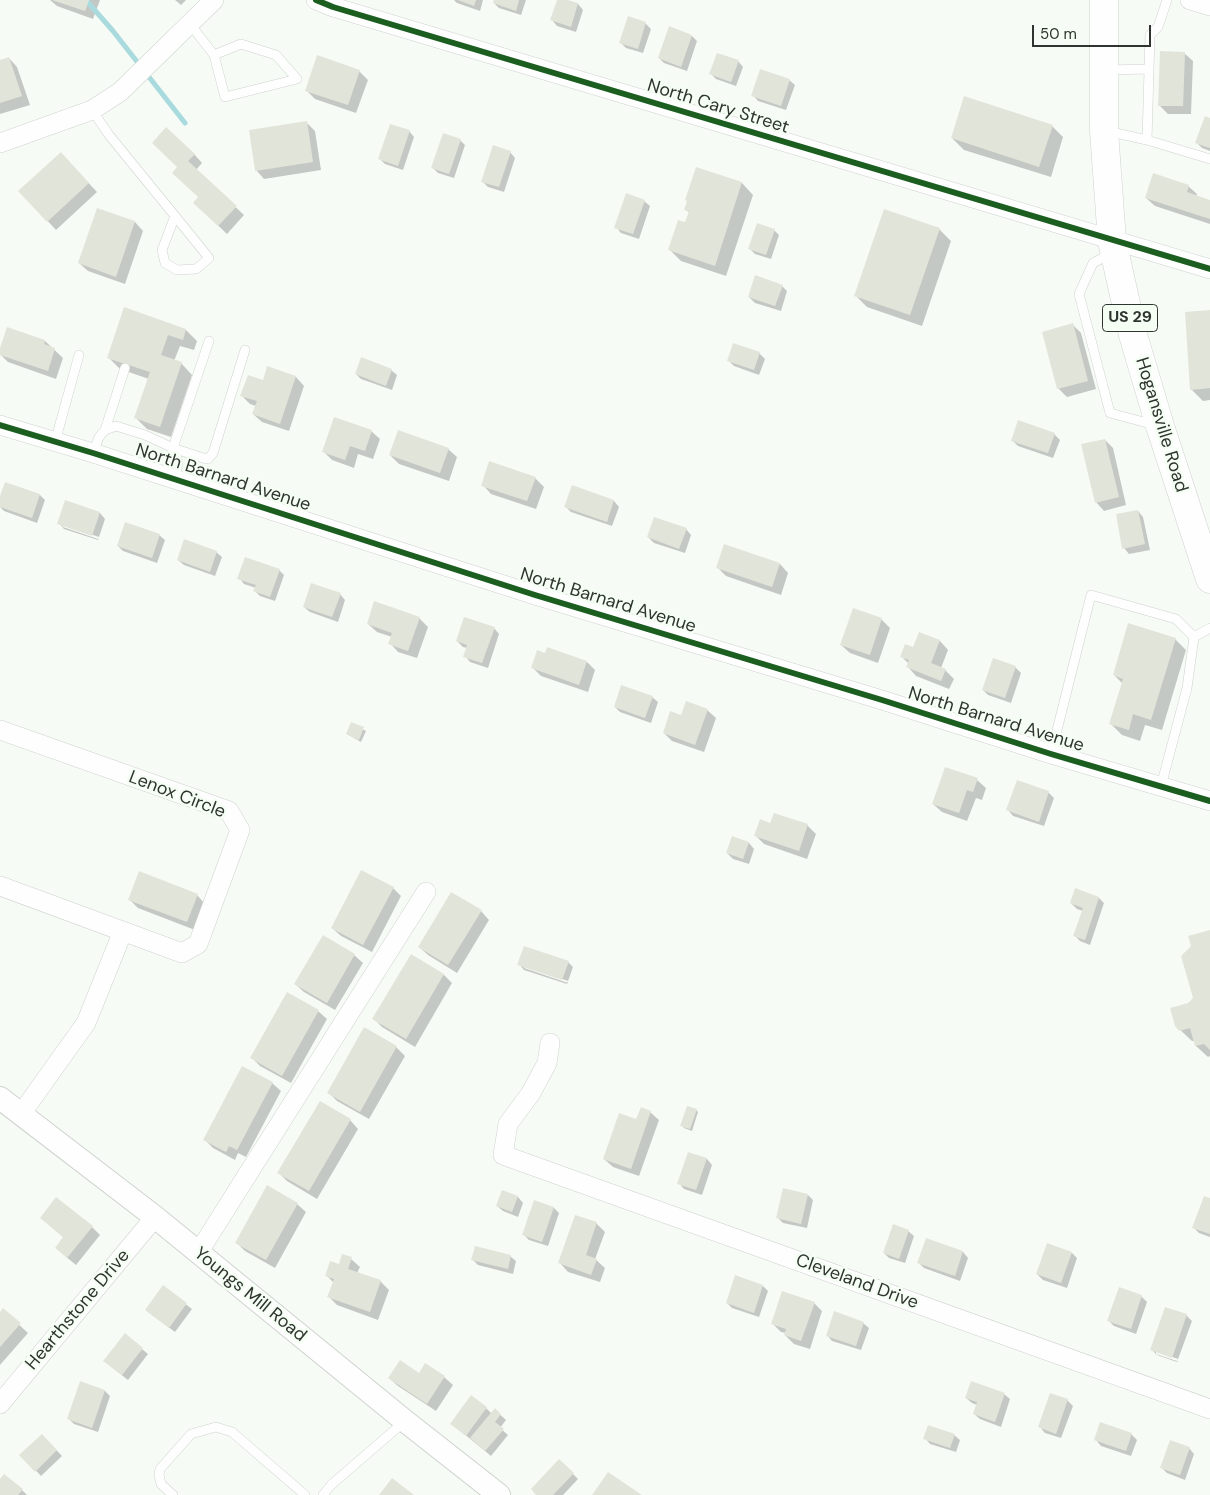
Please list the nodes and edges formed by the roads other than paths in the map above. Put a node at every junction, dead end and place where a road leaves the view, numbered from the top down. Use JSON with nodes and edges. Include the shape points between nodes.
{"nodes":[{"id":1,"x":214,"y":0,"type":"edge"},
{"id":2,"x":316,"y":0,"type":"edge"},
{"id":3,"x":1104,"y":0,"type":"edge"},
{"id":4,"x":1167,"y":0,"type":"edge"},
{"id":5,"x":1190,"y":0,"type":"edge"},
{"id":6,"x":1210,"y":6,"type":"edge"},
{"id":7,"x":190,"y":24,"type":"junction"},
{"id":8,"x":214,"y":55,"type":"junction"},
{"id":9,"x":1149,"y":69,"type":"junction"},
{"id":10,"x":1104,"y":70,"type":"junction"},
{"id":11,"x":92,"y":110,"type":"junction"},
{"id":12,"x":1104,"y":131,"type":"junction"},
{"id":13,"x":1147,"y":140,"type":"junction"},
{"id":14,"x":0,"y":143,"type":"edge"},
{"id":15,"x":1210,"y":159,"type":"edge"},
{"id":16,"x":175,"y":216,"type":"junction"},
{"id":17,"x":1114,"y":246,"type":"junction"},
{"id":18,"x":1210,"y":269,"type":"edge"},
{"id":19,"x":209,"y":341,"type":"dead end"},
{"id":20,"x":245,"y":350,"type":"dead end"},
{"id":21,"x":79,"y":355,"type":"dead end"},
{"id":22,"x":125,"y":368,"type":"dead end"},
{"id":23,"x":0,"y":425,"type":"edge"},
{"id":24,"x":1160,"y":426,"type":"junction"},
{"id":25,"x":105,"y":430,"type":"junction"},
{"id":26,"x":55,"y":442,"type":"junction"},
{"id":27,"x":173,"y":448,"type":"junction"},
{"id":28,"x":93,"y":453,"type":"junction"},
{"id":29,"x":176,"y":479,"type":"junction"},
{"id":30,"x":1202,"y":533,"type":"edge"},
{"id":31,"x":1210,"y":579,"type":"edge"},
{"id":32,"x":1210,"y":628,"type":"edge"},
{"id":33,"x":1194,"y":637,"type":"junction"},
{"id":34,"x":0,"y":730,"type":"edge"},
{"id":35,"x":1051,"y":754,"type":"junction"},
{"id":36,"x":1161,"y":786,"type":"junction"},
{"id":37,"x":1210,"y":801,"type":"edge"},
{"id":38,"x":0,"y":886,"type":"edge"},
{"id":39,"x":426,"y":892,"type":"dead end"},
{"id":40,"x":123,"y":931,"type":"junction"},
{"id":41,"x":550,"y":1043,"type":"dead end"},
{"id":42,"x":0,"y":1098,"type":"edge"},
{"id":43,"x":21,"y":1114,"type":"junction"},
{"id":44,"x":155,"y":1216,"type":"junction"},
{"id":45,"x":198,"y":1253,"type":"junction"},
{"id":46,"x":0,"y":1404,"type":"edge"},
{"id":47,"x":1210,"y":1409,"type":"edge"},
{"id":48,"x":406,"y":1421,"type":"junction"},
{"id":49,"x":173,"y":1495,"type":"edge"},
{"id":50,"x":305,"y":1495,"type":"edge"},
{"id":51,"x":323,"y":1495,"type":"edge"},
{"id":52,"x":499,"y":1495,"type":"edge"}],
"edges":[{"from":1,"to":7,"type":"street"},
{"from":2,"to":17,"type":"street","name":"North Cary Street"},
{"from":3,"to":10,"type":"main road","name":"Hogansville Road","number":"US 29"},
{"from":4,"to":9,"type":"lane","via":[[1158,27],[1150,35]]},
{"from":5,"to":6,"type":"street"},
{"from":7,"to":8,"type":"lane"},
{"from":7,"to":11,"type":"street","via":[[120,92]]},
{"from":8,"to":8,"type":"lane","via":[[225,96],[297,79],[276,55],[241,44]]},
{"from":9,"to":10,"type":"lane"},
{"from":9,"to":13,"type":"lane"},
{"from":10,"to":12,"type":"main road","name":"Hogansville Road","number":"US 29"},
{"from":11,"to":14,"type":"street"},
{"from":11,"to":16,"type":"lane"},
{"from":12,"to":13,"type":"lane"},
{"from":12,"to":17,"type":"main road","name":"Hogansville Road","number":"US 29"},
{"from":13,"to":15,"type":"lane"},
{"from":16,"to":16,"type":"lane","via":[[209,258],[196,269],[177,270],[164,262],[162,250]]},
{"from":17,"to":18,"type":"street","name":"North Cary Street"},
{"from":17,"to":24,"type":"main road","name":"Hogansville Road","number":"US 29","via":[[1133,335]]},
{"from":17,"to":24,"type":"lane","via":[[1093,263],[1079,294],[1110,413]]},
{"from":19,"to":27,"type":"lane"},
{"from":20,"to":27,"type":"lane","via":[[212,453],[203,458]]},
{"from":21,"to":26,"type":"lane"},
{"from":22,"to":25,"type":"lane"},
{"from":23,"to":26,"type":"street","name":"North Barnard Avenue"},
{"from":24,"to":30,"type":"main road","name":"Hogansville Road","number":"US 29"},
{"from":25,"to":27,"type":"lane","via":[[116,426]]},
{"from":25,"to":28,"type":"lane"},
{"from":26,"to":28,"type":"street","name":"North Barnard Avenue"},
{"from":27,"to":29,"type":"lane","via":[[178,461]]},
{"from":28,"to":29,"type":"street","name":"North Barnard Avenue"},
{"from":29,"to":35,"type":"street","name":"North Barnard Avenue","via":[[535,595]]},
{"from":30,"to":31,"type":"main road","name":"Hogansville Road","number":"US 29"},
{"from":32,"to":33,"type":"lane"},
{"from":33,"to":35,"type":"lane","via":[[1176,619],[1091,595]]},
{"from":33,"to":36,"type":"lane","via":[[1187,688]]},
{"from":34,"to":40,"type":"street","name":"Lenox Circle","via":[[229,811],[240,830],[198,944],[182,953]]},
{"from":35,"to":36,"type":"street","name":"North Barnard Avenue"},
{"from":36,"to":37,"type":"street","name":"North Barnard Avenue"},
{"from":38,"to":40,"type":"street","name":"Lenox Circle"},
{"from":39,"to":45,"type":"street"},
{"from":40,"to":43,"type":"street","via":[[86,1023]]},
{"from":41,"to":47,"type":"street","name":"Cleveland Drive","via":[[547,1063],[531,1093],[508,1124],[503,1155]]},
{"from":42,"to":43,"type":"street","name":"Youngs Mill Road"},
{"from":43,"to":44,"type":"street","name":"Youngs Mill Road"},
{"from":44,"to":45,"type":"street","name":"Youngs Mill Road"},
{"from":44,"to":46,"type":"street","name":"Hearthstone Drive"},
{"from":45,"to":48,"type":"street","name":"Youngs Mill Road"},
{"from":48,"to":51,"type":"lane"},
{"from":48,"to":52,"type":"street","name":"Youngs Mill Road"},
{"from":49,"to":50,"type":"lane","via":[[161,1484],[160,1469],[190,1434],[216,1427],[232,1432]]}]}
